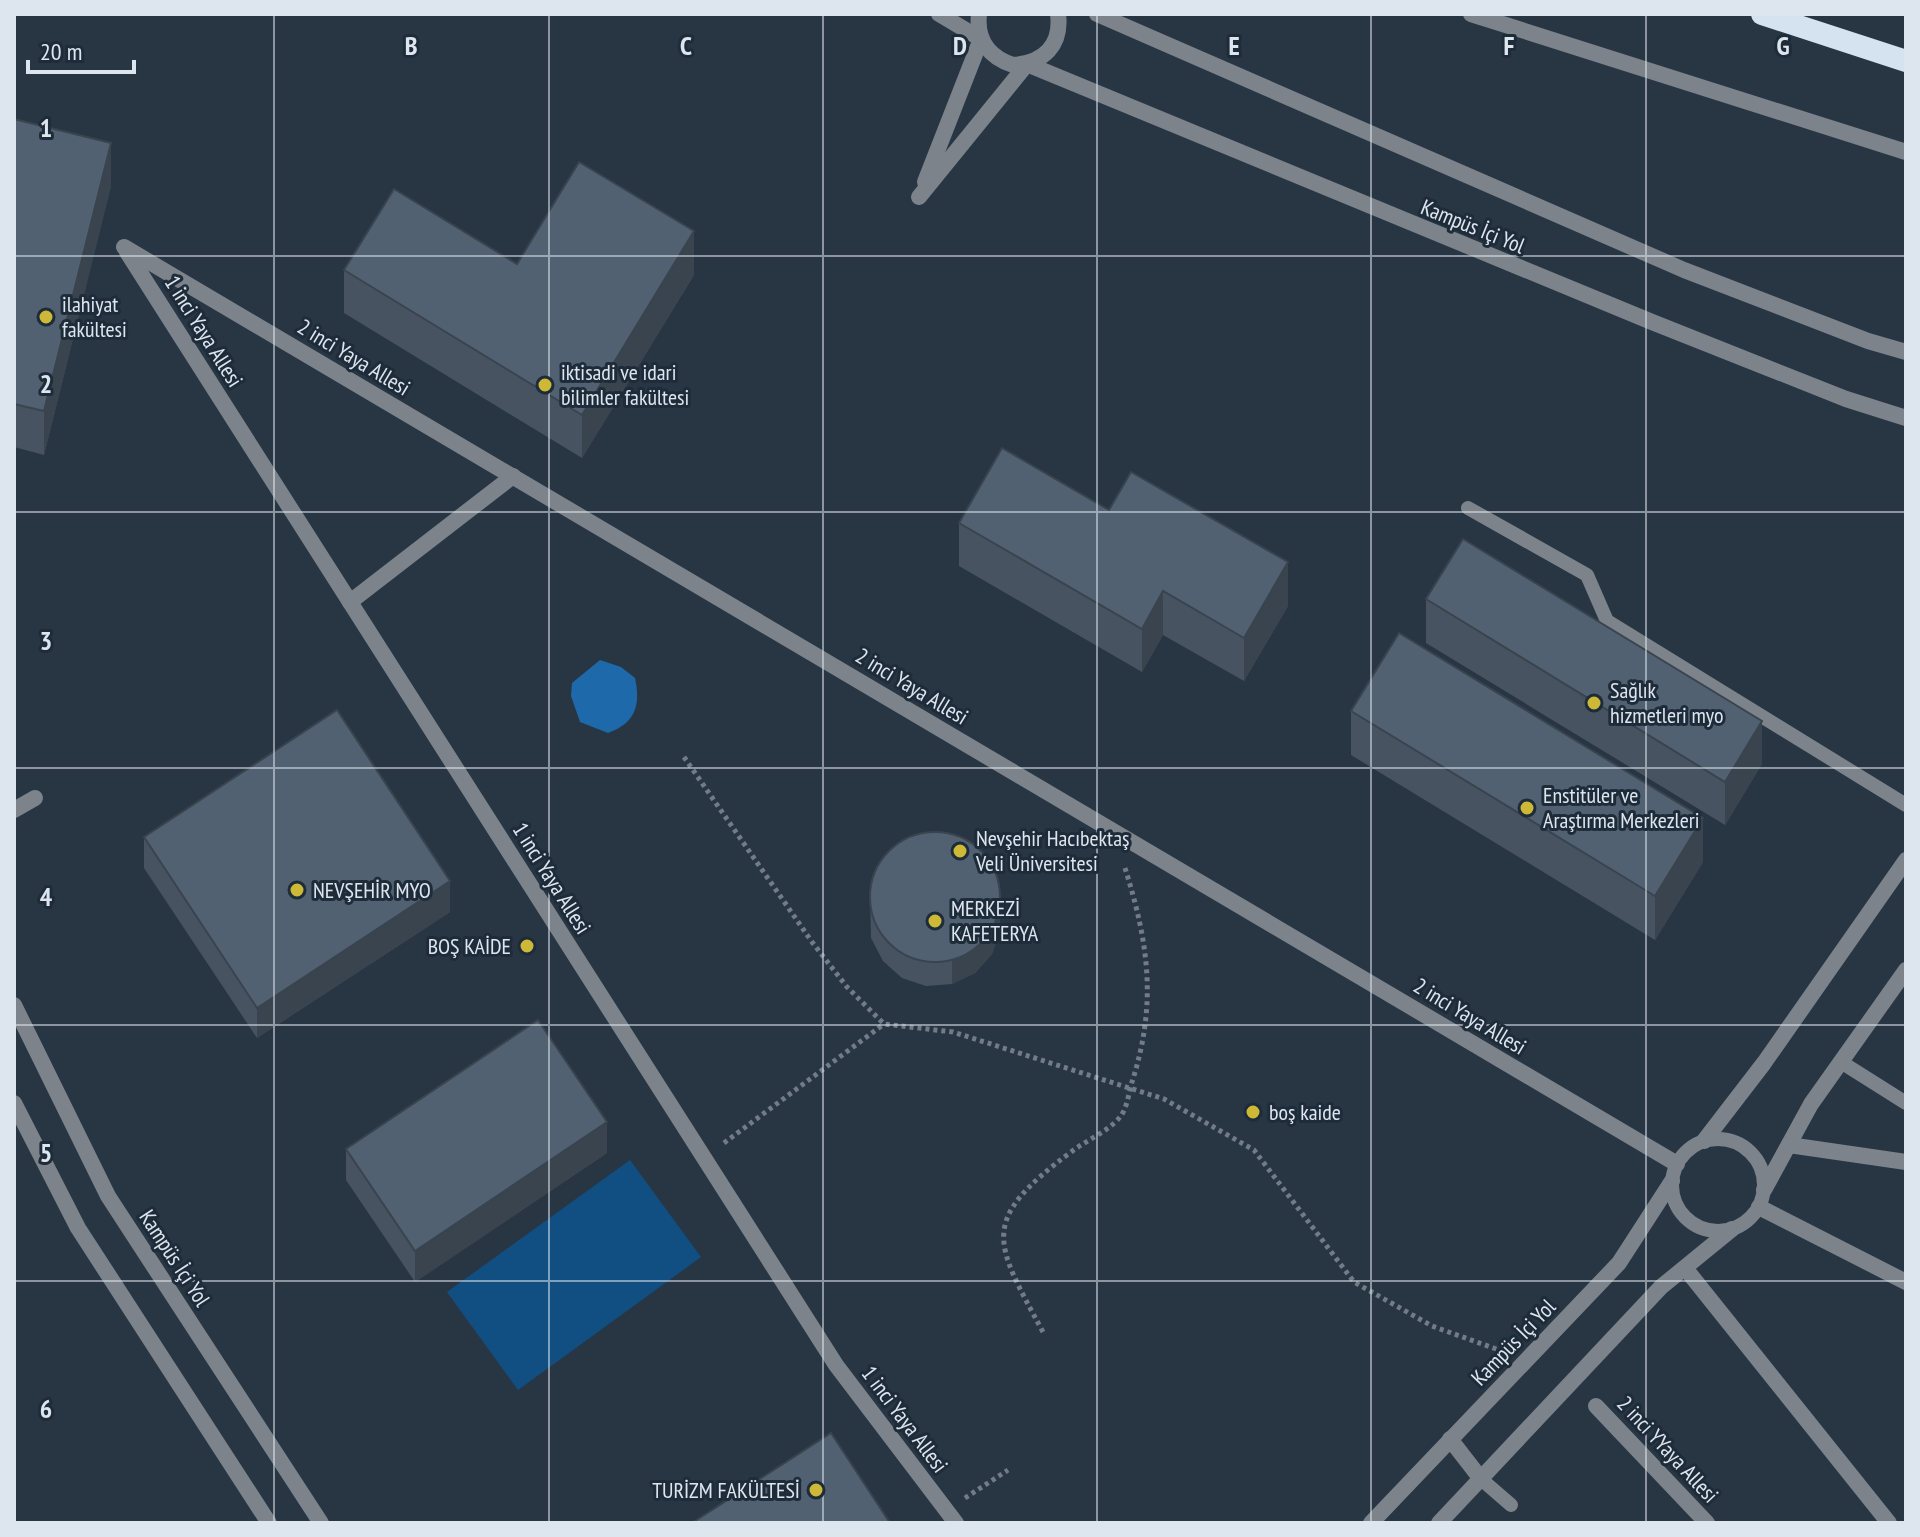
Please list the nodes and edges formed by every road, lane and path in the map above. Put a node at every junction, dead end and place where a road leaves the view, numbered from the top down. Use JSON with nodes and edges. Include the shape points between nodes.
{"nodes":[{"id":1,"x":939,"y":14,"type":"edge"},
{"id":2,"x":979,"y":14,"type":"edge"},
{"id":3,"x":1058,"y":14,"type":"edge"},
{"id":4,"x":1097,"y":14,"type":"edge"},
{"id":5,"x":1471,"y":14,"type":"edge"},
{"id":6,"x":1762,"y":14,"type":"edge"},
{"id":7,"x":981,"y":39,"type":"junction"},
{"id":8,"x":1906,"y":61,"type":"edge"},
{"id":9,"x":1027,"y":64,"type":"junction"},
{"id":10,"x":1906,"y":152,"type":"edge"},
{"id":11,"x":124,"y":247,"type":"joint"},
{"id":12,"x":1906,"y":352,"type":"edge"},
{"id":13,"x":1906,"y":418,"type":"edge"},
{"id":14,"x":513,"y":476,"type":"junction"},
{"id":15,"x":1468,"y":508,"type":"dead end"},
{"id":16,"x":350,"y":602,"type":"junction"},
{"id":17,"x":684,"y":757,"type":"dead end"},
{"id":18,"x":35,"y":798,"type":"dead end"},
{"id":19,"x":1906,"y":805,"type":"edge"},
{"id":20,"x":14,"y":810,"type":"edge"},
{"id":21,"x":1111,"y":829,"type":"junction"},
{"id":22,"x":1906,"y":860,"type":"edge"},
{"id":23,"x":1906,"y":970,"type":"edge"},
{"id":24,"x":14,"y":1005,"type":"edge"},
{"id":25,"x":884,"y":1024,"type":"junction"},
{"id":26,"x":1841,"y":1062,"type":"junction"},
{"id":27,"x":1130,"y":1089,"type":"junction"},
{"id":28,"x":14,"y":1103,"type":"edge"},
{"id":29,"x":1906,"y":1103,"type":"edge"},
{"id":30,"x":1704,"y":1141,"type":"junction"},
{"id":31,"x":1789,"y":1145,"type":"junction"},
{"id":32,"x":704,"y":1158,"type":"junction"},
{"id":33,"x":1906,"y":1162,"type":"edge"},
{"id":34,"x":1677,"y":1164,"type":"junction"},
{"id":35,"x":1672,"y":1181,"type":"junction"},
{"id":36,"x":1764,"y":1190,"type":"junction"},
{"id":37,"x":1759,"y":1207,"type":"junction"},
{"id":38,"x":1732,"y":1229,"type":"junction"},
{"id":39,"x":1685,"y":1268,"type":"junction"},
{"id":40,"x":1906,"y":1282,"type":"edge"},
{"id":41,"x":1043,"y":1332,"type":"dead end"},
{"id":42,"x":1527,"y":1360,"type":"junction"},
{"id":43,"x":1596,"y":1406,"type":"dead end"},
{"id":44,"x":1450,"y":1439,"type":"junction"},
{"id":45,"x":1008,"y":1470,"type":"dead end"},
{"id":46,"x":1481,"y":1479,"type":"junction"},
{"id":47,"x":1511,"y":1505,"type":"dead end"},
{"id":48,"x":951,"y":1517,"type":"edge"},
{"id":49,"x":269,"y":1523,"type":"edge"},
{"id":50,"x":321,"y":1523,"type":"edge"},
{"id":51,"x":1371,"y":1523,"type":"edge"},
{"id":52,"x":1439,"y":1523,"type":"edge"},
{"id":53,"x":1707,"y":1523,"type":"edge"},
{"id":54,"x":1889,"y":1523,"type":"edge"}],
"edges":[{"from":1,"to":7,"type":"street"},
{"from":2,"to":7,"type":"street"},
{"from":3,"to":9,"type":"street","via":[[1051,50]]},
{"from":4,"to":12,"type":"street","name":"Kampüs İçi Yol","via":[[1684,270]]},
{"from":5,"to":10,"type":"street"},
{"from":6,"to":8,"type":"highway"},
{"from":7,"to":9,"type":"street","name":"Kampüs İçi Yol","via":[[1000,60]]},
{"from":7,"to":9,"type":"street","via":[[919,197]]},
{"from":9,"to":13,"type":"street","name":"Kampüs İçi Yol","via":[[1666,328]]},
{"from":11,"to":14,"type":"street","name":"2 inci Yaya Allesi"},
{"from":11,"to":16,"type":"street","name":"1 inci Yaya Allesi"},
{"from":14,"to":16,"type":"street"},
{"from":14,"to":21,"type":"street","name":"2 inci Yaya Allesi"},
{"from":15,"to":19,"type":"lane","via":[[1587,575],[1607,621]]},
{"from":16,"to":32,"type":"street","name":"1 inci Yaya Allesi"},
{"from":17,"to":25,"type":"path","via":[[812,942]]},
{"from":18,"to":20,"type":"street"},
{"from":21,"to":27,"type":"path","via":[[1141,920],[1150,984]]},
{"from":21,"to":34,"type":"street","name":"2 inci Yaya Allesi"},
{"from":22,"to":30,"type":"street"},
{"from":23,"to":26,"type":"street"},
{"from":24,"to":50,"type":"street","name":"Kampüs İçi Yol","via":[[108,1196]]},
{"from":25,"to":27,"type":"path","via":[[953,1032]]},
{"from":25,"to":32,"type":"path"},
{"from":26,"to":29,"type":"lane"},
{"from":26,"to":31,"type":"street"},
{"from":27,"to":41,"type":"path","via":[[1121,1116],[1035,1180],[1002,1223],[1003,1255]]},
{"from":27,"to":42,"type":"path","via":[[1164,1099],[1254,1150],[1354,1282],[1432,1326]]},
{"from":28,"to":49,"type":"street","via":[[78,1228]]},
{"from":30,"to":34,"type":"lane"},
{"from":30,"to":36,"type":"lane","via":[[1740,1144],[1754,1156]]},
{"from":31,"to":33,"type":"street"},
{"from":31,"to":36,"type":"street"},
{"from":32,"to":48,"type":"street","name":"1 inci Yaya Allesi","via":[[836,1365]]},
{"from":34,"to":35,"type":"lane"},
{"from":35,"to":38,"type":"lane","via":[[1674,1199],[1690,1221],[1714,1231]]},
{"from":35,"to":42,"type":"street","name":"Kampüs İçi Yol","via":[[1619,1263]]},
{"from":36,"to":37,"type":"lane"},
{"from":37,"to":38,"type":"lane"},
{"from":37,"to":40,"type":"street"},
{"from":38,"to":39,"type":"street"},
{"from":39,"to":46,"type":"street","via":[[1661,1287]]},
{"from":39,"to":54,"type":"street"},
{"from":42,"to":44,"type":"street","name":"Kampüs İçi Yol"},
{"from":43,"to":53,"type":"street","name":"2 inci YYaya Allesi"},
{"from":44,"to":46,"type":"street"},
{"from":44,"to":51,"type":"street","name":"Kampüs İçi Yol"},
{"from":45,"to":48,"type":"path"},
{"from":46,"to":47,"type":"lane"},
{"from":46,"to":52,"type":"street"}]}
